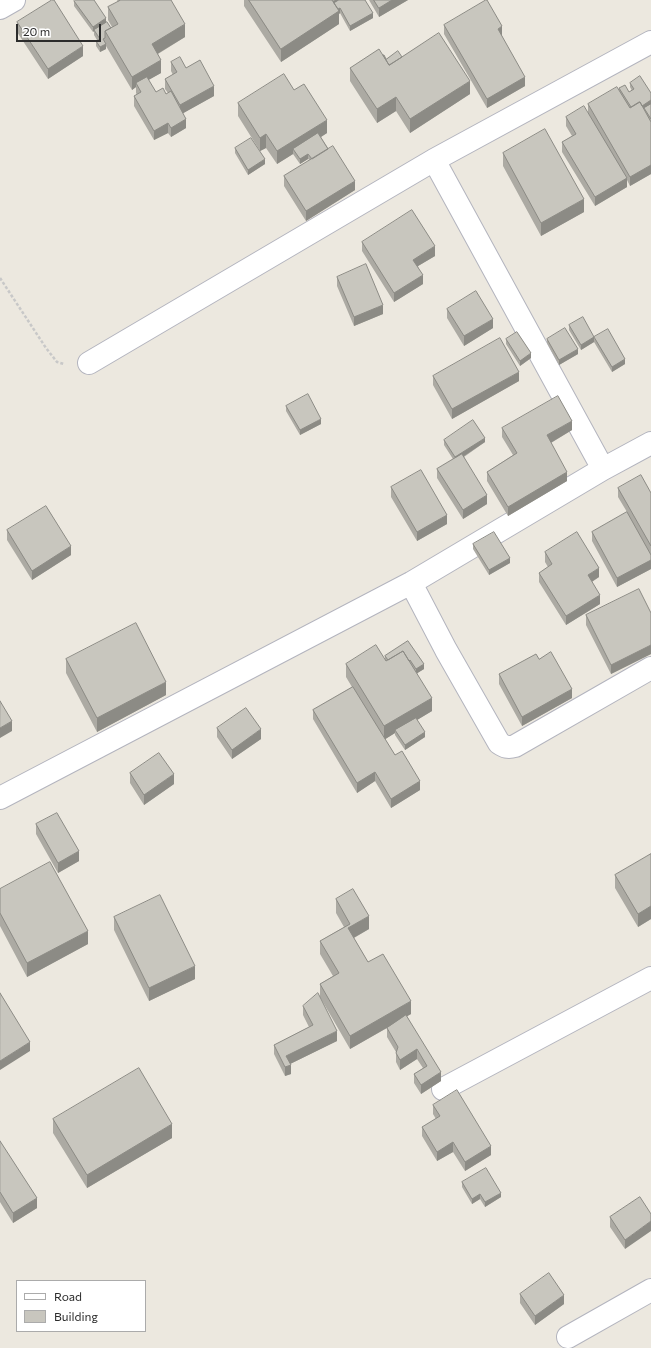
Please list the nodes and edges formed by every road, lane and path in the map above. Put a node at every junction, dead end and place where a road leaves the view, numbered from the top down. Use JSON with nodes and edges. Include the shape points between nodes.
{"nodes":[{"id":1,"x":14,"y":0,"type":"edge"},
{"id":2,"x":0,"y":8,"type":"edge"},
{"id":3,"x":651,"y":42,"type":"edge"},
{"id":4,"x":434,"y":160,"type":"junction"},
{"id":5,"x":0,"y":278,"type":"edge"},
{"id":6,"x":90,"y":362,"type":"joint"},
{"id":7,"x":651,"y":443,"type":"edge"},
{"id":8,"x":603,"y":469,"type":"junction"},
{"id":9,"x":411,"y":583,"type":"junction"},
{"id":10,"x":651,"y":668,"type":"edge"},
{"id":11,"x":0,"y":798,"type":"edge"},
{"id":12,"x":651,"y":978,"type":"edge"},
{"id":13,"x":443,"y":1089,"type":"dead end"},
{"id":14,"x":651,"y":1290,"type":"edge"},
{"id":15,"x":568,"y":1337,"type":"dead end"}],
"edges":[{"from":1,"to":2,"type":"street"},
{"from":3,"to":4,"type":"street"},
{"from":4,"to":6,"type":"street"},
{"from":4,"to":8,"type":"street"},
{"from":5,"to":6,"type":"path","via":[[58,362],[73,367]]},
{"from":7,"to":8,"type":"street"},
{"from":8,"to":9,"type":"street"},
{"from":9,"to":10,"type":"street","via":[[499,743],[508,748]]},
{"from":9,"to":11,"type":"street"},
{"from":12,"to":13,"type":"street"},
{"from":14,"to":15,"type":"street"}]}
